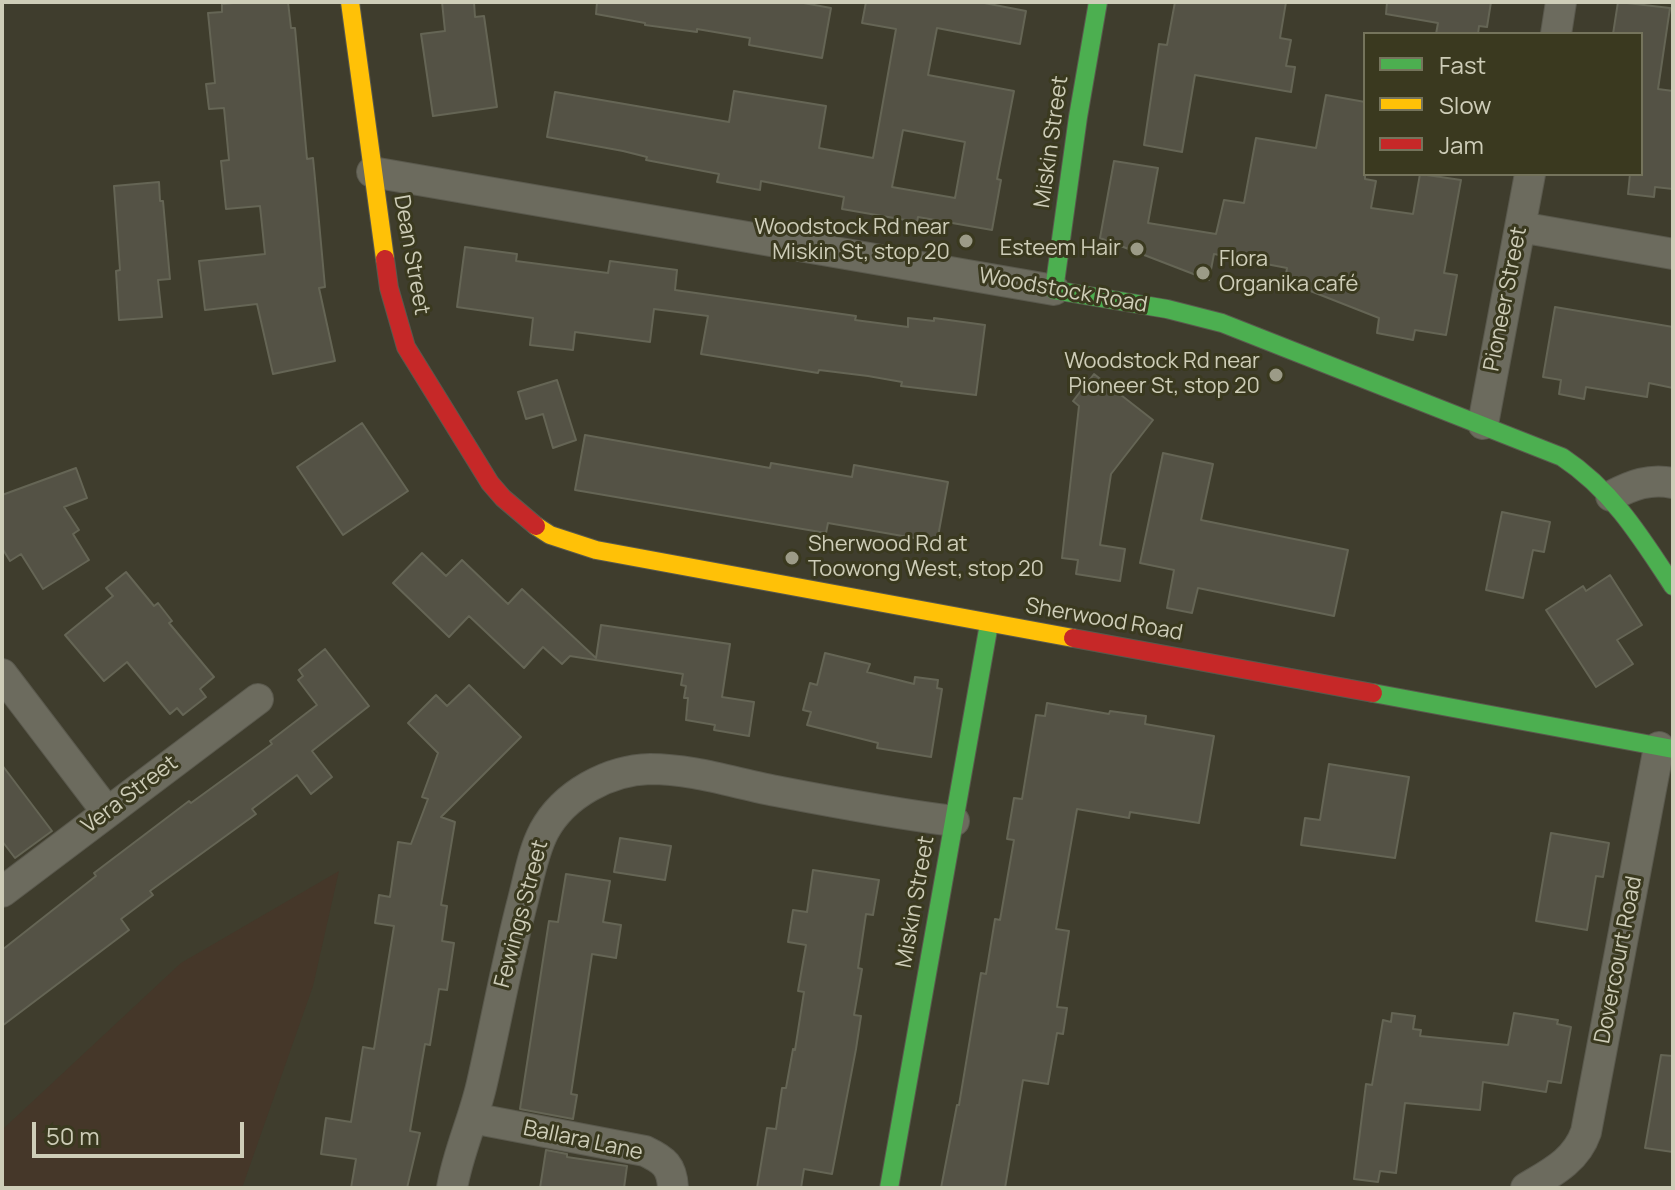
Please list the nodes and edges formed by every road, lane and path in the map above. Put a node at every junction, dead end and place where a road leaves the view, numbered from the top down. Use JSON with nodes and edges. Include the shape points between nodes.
{"nodes":[{"id":1,"x":350,"y":2,"type":"edge"},
{"id":2,"x":1098,"y":2,"type":"edge"},
{"id":3,"x":1561,"y":2,"type":"edge"},
{"id":4,"x":1556,"y":32,"type":"edge"},
{"id":5,"x":372,"y":172,"type":"junction"},
{"id":6,"x":1530,"y":176,"type":"edge"},
{"id":7,"x":1520,"y":227,"type":"junction"},
{"id":8,"x":1673,"y":254,"type":"edge"},
{"id":9,"x":1054,"y":290,"type":"junction"},
{"id":10,"x":1483,"y":424,"type":"junction"},
{"id":11,"x":1673,"y":483,"type":"edge"},
{"id":12,"x":1611,"y":496,"type":"junction"},
{"id":13,"x":532,"y":523,"type":"joint"},
{"id":14,"x":1673,"y":586,"type":"edge"},
{"id":15,"x":989,"y":624,"type":"junction"},
{"id":16,"x":2,"y":674,"type":"edge"},
{"id":17,"x":258,"y":699,"type":"dead end"},
{"id":18,"x":1666,"y":748,"type":"edge"},
{"id":19,"x":107,"y":812,"type":"junction"},
{"id":20,"x":954,"y":821,"type":"junction"},
{"id":21,"x":2,"y":892,"type":"edge"},
{"id":22,"x":472,"y":1118,"type":"junction"},
{"id":23,"x":1562,"y":1166,"type":"junction"},
{"id":24,"x":452,"y":1188,"type":"edge"},
{"id":25,"x":673,"y":1188,"type":"edge"},
{"id":26,"x":889,"y":1188,"type":"edge"},
{"id":27,"x":1498,"y":1188,"type":"edge"},
{"id":28,"x":1526,"y":1188,"type":"edge"}],
"edges":[{"from":1,"to":5,"type":"street","name":"Dean Street"},
{"from":2,"to":9,"type":"street","name":"Miskin Street"},
{"from":3,"to":4,"type":"street"},
{"from":5,"to":9,"type":"street","name":"Woodstock Road"},
{"from":5,"to":13,"type":"street","name":"Dean Street","via":[[389,288],[406,347],[490,483]]},
{"from":6,"to":7,"type":"street","name":"Pioneer Street"},
{"from":7,"to":8,"type":"street"},
{"from":7,"to":10,"type":"street","name":"Pioneer Street"},
{"from":9,"to":10,"type":"street","name":"Woodstock Road","via":[[1222,323]]},
{"from":10,"to":12,"type":"street","name":"Woodstock Road","via":[[1582,468]]},
{"from":11,"to":12,"type":"street","via":[[1640,483]]},
{"from":12,"to":14,"type":"street","name":"Woodstock Road"},
{"from":13,"to":15,"type":"street","name":"Sherwood Road","via":[[550,535],[596,550]]},
{"from":15,"to":18,"type":"street","name":"Sherwood Road"},
{"from":15,"to":20,"type":"street","name":"Miskin Street"},
{"from":16,"to":19,"type":"street"},
{"from":17,"to":19,"type":"street","name":"Vera Street"},
{"from":18,"to":23,"type":"street","name":"Dovercourt Road","via":[[1589,1120],[1580,1147]]},
{"from":19,"to":21,"type":"street","name":"Vera Street"},
{"from":20,"to":22,"type":"street","name":"Fewings Street","via":[[686,771],[622,772],[590,785],[562,807],[536,850]]},
{"from":20,"to":26,"type":"street","name":"Miskin Street"},
{"from":22,"to":24,"type":"street","name":"Fewings Street"},
{"from":22,"to":25,"type":"street","name":"Ballara Lane","via":[[645,1151],[660,1158],[672,1173]]},
{"from":23,"to":27,"type":"street"},
{"from":23,"to":28,"type":"street","name":"Dovercourt Road"}]}
